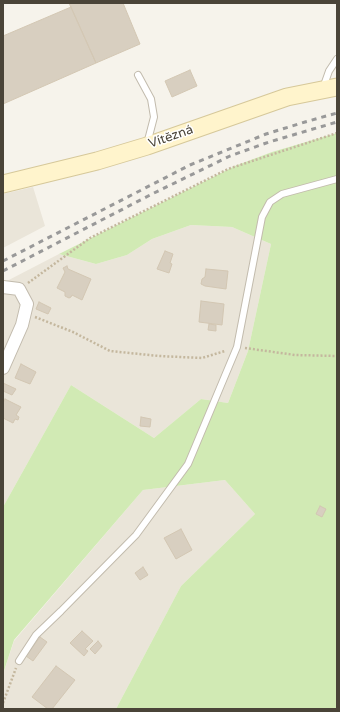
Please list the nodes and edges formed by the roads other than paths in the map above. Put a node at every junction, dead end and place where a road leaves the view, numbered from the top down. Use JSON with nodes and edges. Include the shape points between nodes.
{"nodes":[{"id":1,"x":337,"y":59,"type":"edge"},
{"id":2,"x":138,"y":75,"type":"dead end"},
{"id":3,"x":330,"y":88,"type":"edge"},
{"id":4,"x":147,"y":146,"type":"junction"},
{"id":5,"x":337,"y":179,"type":"edge"},
{"id":6,"x":3,"y":184,"type":"edge"},
{"id":7,"x":3,"y":287,"type":"edge"},
{"id":8,"x":3,"y":368,"type":"edge"},
{"id":9,"x":19,"y":660,"type":"road end"}],
"edges":[{"from":1,"to":3,"type":"lane","via":[[329,71]]},
{"from":2,"to":4,"type":"lane","via":[[151,99],[154,117]]},
{"from":3,"to":4,"type":"main road","name":"Vítězná","via":[[287,98]]},
{"from":4,"to":6,"type":"main road","name":"Vítězná"},
{"from":5,"to":9,"type":"lane","via":[[282,194],[270,202],[262,217],[237,347],[188,464],[136,535],[36,635]]},
{"from":7,"to":8,"type":"street","via":[[20,289],[27,304],[22,325]]}]}
